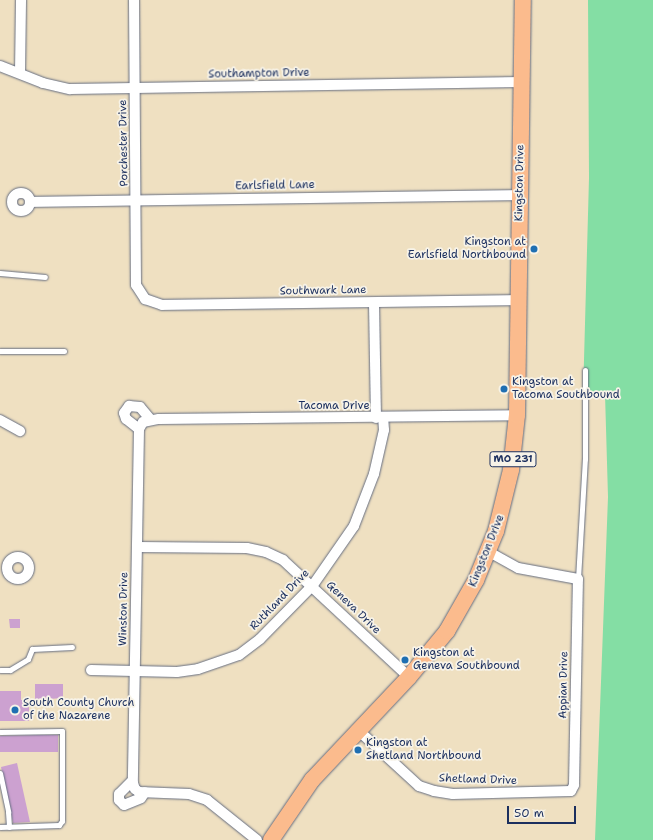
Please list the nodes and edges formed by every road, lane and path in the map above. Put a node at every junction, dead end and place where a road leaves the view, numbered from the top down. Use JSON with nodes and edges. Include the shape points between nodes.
{"nodes":[{"id":1,"x":21,"y":0,"type":"edge"},
{"id":2,"x":134,"y":0,"type":"edge"},
{"id":3,"x":523,"y":0,"type":"edge"},
{"id":4,"x":0,"y":66,"type":"edge"},
{"id":5,"x":20,"y":73,"type":"junction"},
{"id":6,"x":522,"y":82,"type":"junction"},
{"id":7,"x":135,"y":88,"type":"junction"},
{"id":8,"x":520,"y":195,"type":"junction"},
{"id":9,"x":136,"y":199,"type":"junction"},
{"id":10,"x":30,"y":202,"type":"dead end"},
{"id":11,"x":0,"y":273,"type":"edge"},
{"id":12,"x":45,"y":277,"type":"dead end"},
{"id":13,"x":136,"y":285,"type":"joint"},
{"id":14,"x":519,"y":300,"type":"junction"},
{"id":15,"x":374,"y":303,"type":"junction"},
{"id":16,"x":0,"y":351,"type":"edge"},
{"id":17,"x":64,"y":352,"type":"dead end"},
{"id":18,"x":585,"y":370,"type":"dead end"},
{"id":19,"x":517,"y":415,"type":"junction"},
{"id":20,"x":379,"y":417,"type":"junction"},
{"id":21,"x":0,"y":420,"type":"edge"},
{"id":22,"x":151,"y":420,"type":"junction"},
{"id":23,"x":139,"y":429,"type":"junction"},
{"id":24,"x":20,"y":431,"type":"dead end"},
{"id":25,"x":137,"y":547,"type":"junction"},
{"id":26,"x":488,"y":552,"type":"junction"},
{"id":27,"x":578,"y":579,"type":"junction"},
{"id":28,"x":313,"y":585,"type":"junction"},
{"id":29,"x":72,"y":647,"type":"dead end"},
{"id":30,"x":0,"y":670,"type":"edge"},
{"id":31,"x":91,"y":670,"type":"dead end"},
{"id":32,"x":135,"y":671,"type":"junction"},
{"id":33,"x":409,"y":677,"type":"junction"},
{"id":34,"x":358,"y":730,"type":"junction"},
{"id":35,"x":0,"y":732,"type":"edge"},
{"id":36,"x":0,"y":773,"type":"edge"},
{"id":37,"x":133,"y":785,"type":"junction"},
{"id":38,"x":145,"y":792,"type":"junction"},
{"id":39,"x":571,"y":792,"type":"joint"},
{"id":40,"x":0,"y":827,"type":"edge"},
{"id":41,"x":9,"y":827,"type":"junction"},
{"id":42,"x":257,"y":840,"type":"edge"},
{"id":43,"x":271,"y":840,"type":"edge"}],
"edges":[{"from":1,"to":5,"type":"street"},
{"from":2,"to":7,"type":"street","name":"Porchester Drive"},
{"from":3,"to":6,"type":"main road","name":"Kingston Drive","number":"MO 231"},
{"from":4,"to":5,"type":"street","name":"Southampton Drive"},
{"from":5,"to":7,"type":"street","name":"Southampton Drive","via":[[43,83],[70,89]]},
{"from":6,"to":7,"type":"street","name":"Southampton Drive"},
{"from":6,"to":8,"type":"main road","name":"Kingston Drive","number":"MO 231"},
{"from":7,"to":9,"type":"street","name":"Porchester Drive"},
{"from":8,"to":9,"type":"street","name":"Earlsfield Lane"},
{"from":8,"to":14,"type":"main road","name":"Kingston Drive","number":"MO 231"},
{"from":9,"to":10,"type":"street","name":"Earlsfield Lane"},
{"from":9,"to":13,"type":"street","name":"Porchester Drive"},
{"from":11,"to":12,"type":"lane"},
{"from":13,"to":15,"type":"street","name":"Southwark Lane","via":[[145,300],[162,305]]},
{"from":14,"to":15,"type":"street","name":"Southwark Lane"},
{"from":14,"to":19,"type":"main road","name":"Kingston Drive","number":"MO 231"},
{"from":15,"to":20,"type":"street","name":"Ruthland Drive"},
{"from":16,"to":17,"type":"lane"},
{"from":18,"to":27,"type":"lane","via":[[585,459]]},
{"from":19,"to":20,"type":"street","name":"Tacoma Drive"},
{"from":19,"to":26,"type":"main road","name":"Kingston Drive","number":"MO 231","via":[[507,491]]},
{"from":20,"to":22,"type":"street","name":"Tacoma Drive"},
{"from":20,"to":28,"type":"street","name":"Ruthland Drive","via":[[384,430],[374,474],[354,526]]},
{"from":21,"to":24,"type":"street"},
{"from":22,"to":23,"type":"street","via":[[143,422]]},
{"from":22,"to":23,"type":"street","via":[[140,407],[129,406],[124,413],[126,419]]},
{"from":23,"to":25,"type":"street","name":"Winston Drive"},
{"from":25,"to":28,"type":"street","name":"Geneva Drive","via":[[248,548],[266,552],[283,560]]},
{"from":25,"to":32,"type":"street","name":"Winston Drive"},
{"from":26,"to":27,"type":"street","via":[[518,568]]},
{"from":26,"to":33,"type":"main road","name":"Kingston Drive","number":"MO 231","via":[[458,614]]},
{"from":27,"to":39,"type":"street","name":"Appian Drive","via":[[574,784]]},
{"from":28,"to":32,"type":"street","name":"Ruthland Drive","via":[[260,639],[239,655],[198,669],[177,672]]},
{"from":28,"to":33,"type":"street","name":"Geneva Drive"},
{"from":29,"to":30,"type":"lane","via":[[32,649],[28,659],[10,670]]},
{"from":31,"to":32,"type":"street","name":"Ruthland Drive"},
{"from":32,"to":37,"type":"street","name":"Winston Drive"},
{"from":33,"to":34,"type":"main road","name":"Kingston Drive","number":"MO 231"},
{"from":34,"to":39,"type":"street","name":"Shetland Drive","via":[[410,779],[419,786],[434,791],[453,794]]},
{"from":34,"to":43,"type":"main road","name":"Kingston Drive","number":"MO 231","via":[[312,780]]},
{"from":35,"to":41,"type":"lane","via":[[62,731],[62,821],[59,825]]},
{"from":36,"to":41,"type":"lane"},
{"from":37,"to":38,"type":"street"},
{"from":37,"to":38,"type":"street","via":[[119,794],[119,800],[124,805],[141,798]]},
{"from":38,"to":42,"type":"street","via":[[189,794],[207,800]]},
{"from":40,"to":41,"type":"lane"}]}
